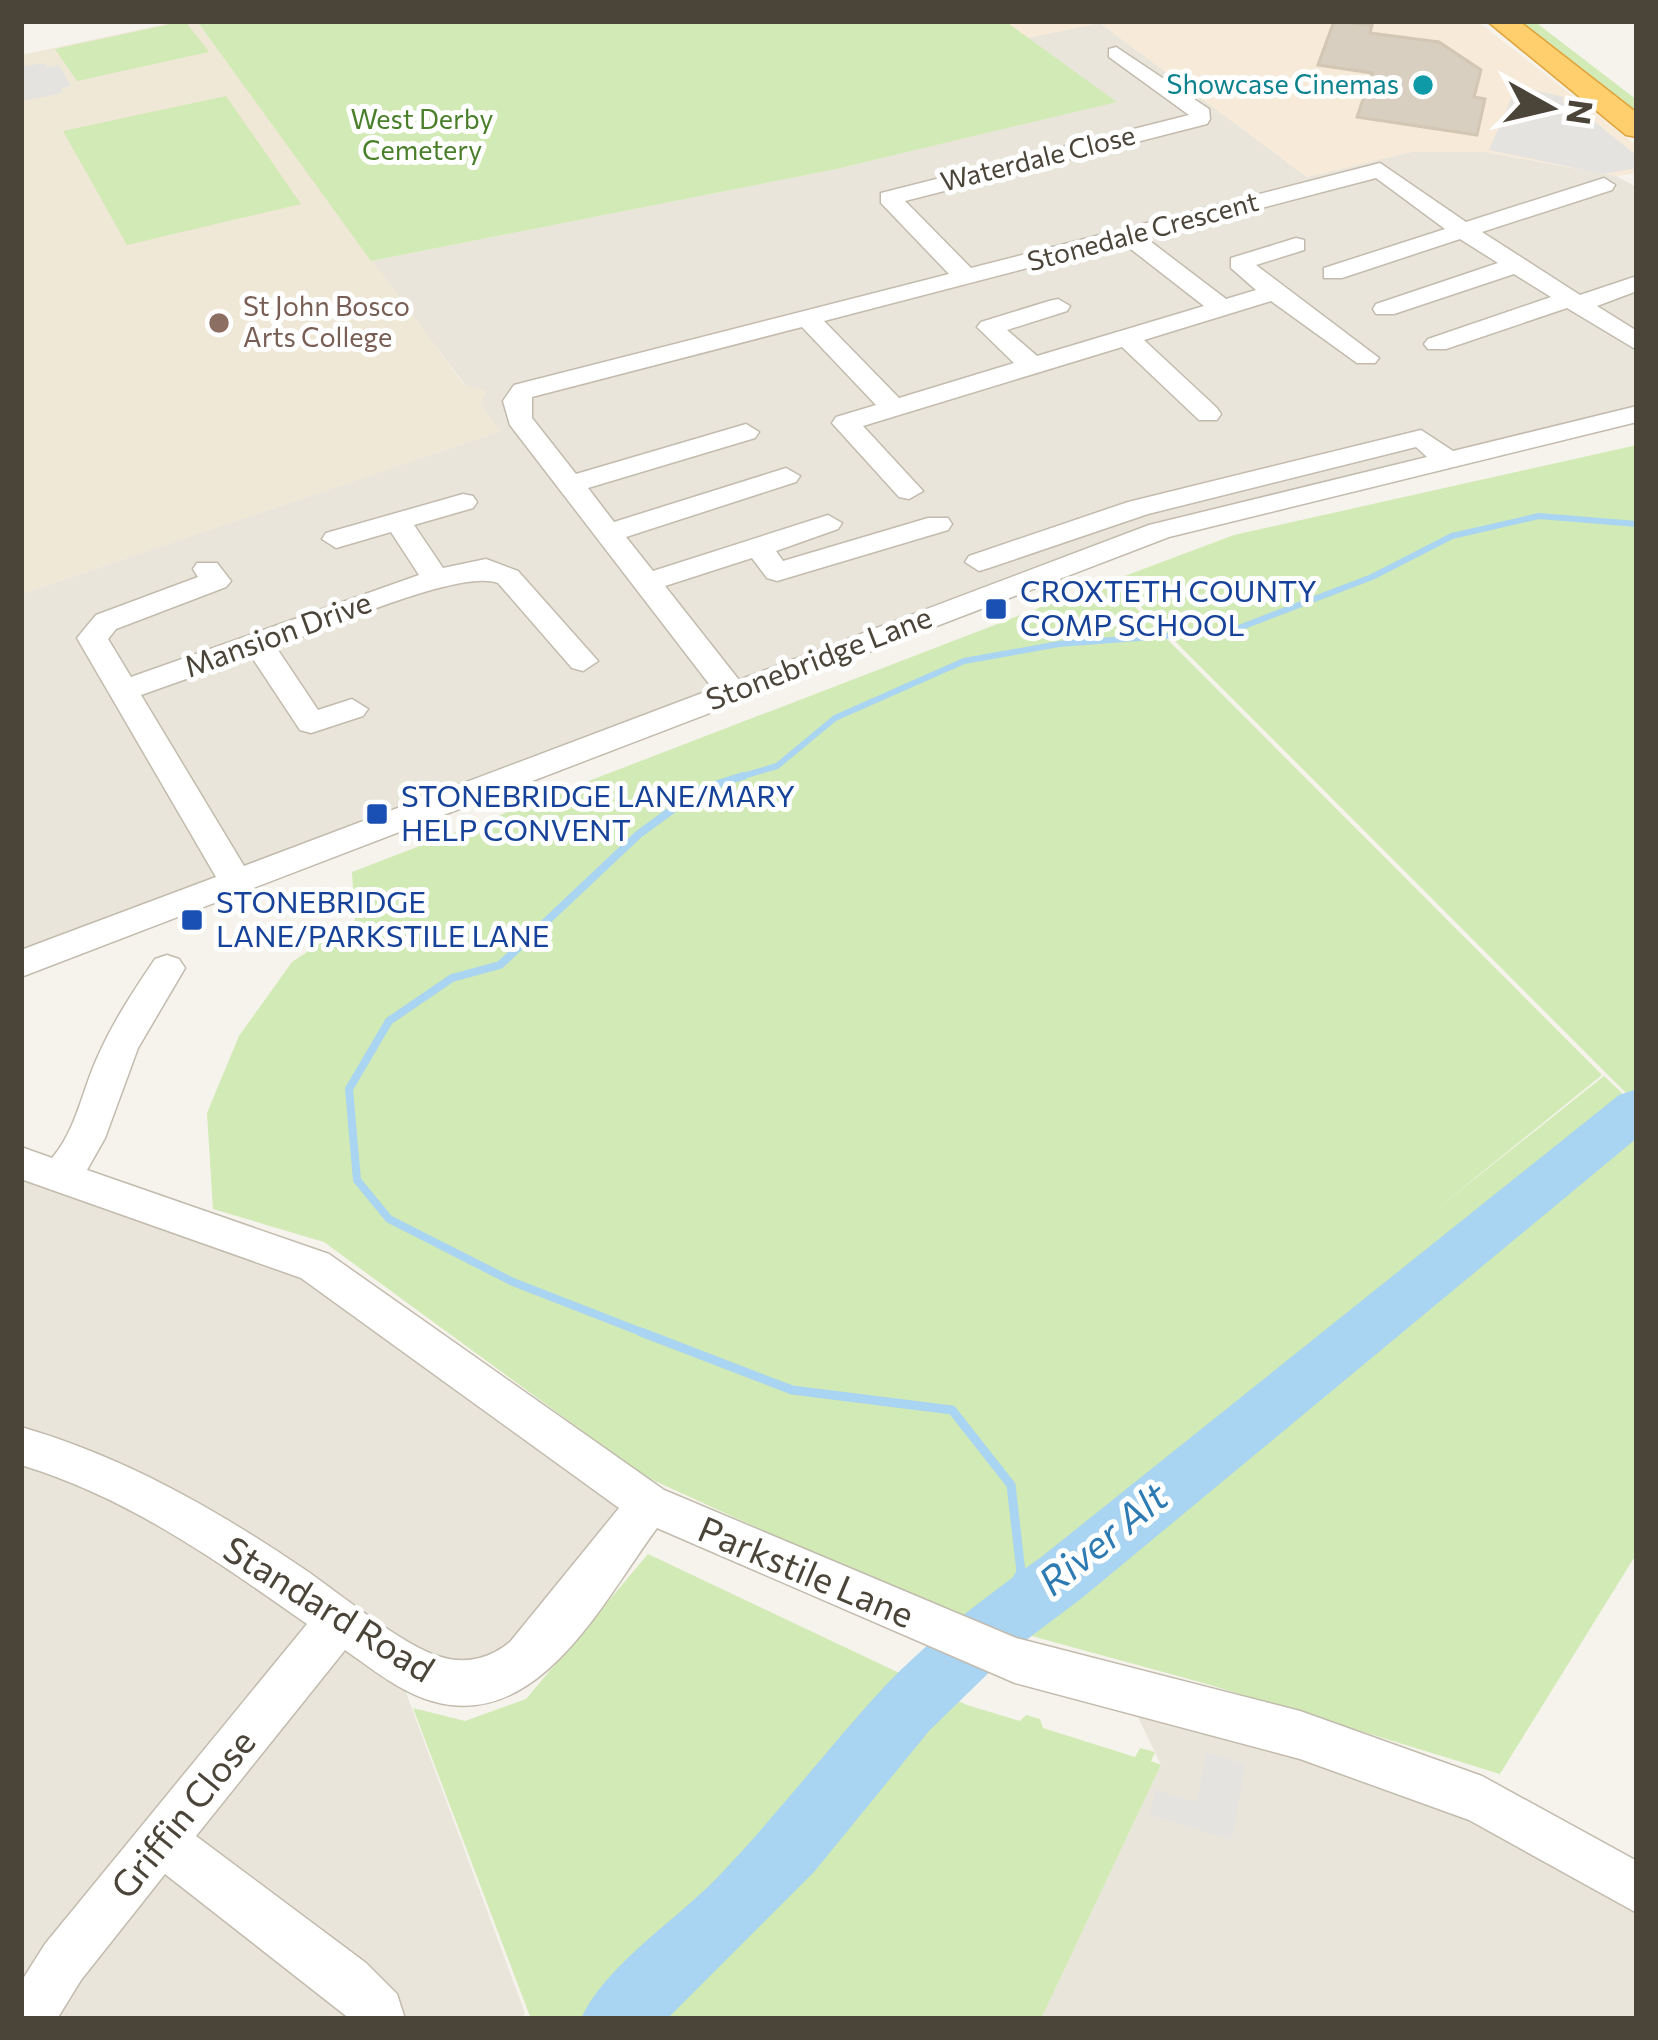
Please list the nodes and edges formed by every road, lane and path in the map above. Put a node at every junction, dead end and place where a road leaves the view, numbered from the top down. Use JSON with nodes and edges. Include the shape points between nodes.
{"nodes":[{"id":1,"x":1501,"y":21,"type":"edge"},
{"id":2,"x":1543,"y":21,"type":"edge"},
{"id":3,"x":1112,"y":58,"type":"dead end"},
{"id":4,"x":1637,"y":92,"type":"edge"},
{"id":5,"x":1637,"y":128,"type":"edge"},
{"id":6,"x":1604,"y":185,"type":"dead end"},
{"id":7,"x":1518,"y":192,"type":"dead end"},
{"id":8,"x":1540,"y":206,"type":"junction"},
{"id":9,"x":1462,"y":230,"type":"junction"},
{"id":10,"x":1130,"y":237,"type":"junction"},
{"id":11,"x":1296,"y":245,"type":"dead end"},
{"id":12,"x":1517,"y":265,"type":"junction"},
{"id":13,"x":1334,"y":273,"type":"dead end"},
{"id":14,"x":968,"y":278,"type":"junction"},
{"id":15,"x":1637,"y":283,"type":"edge"},
{"id":16,"x":1274,"y":292,"type":"junction"},
{"id":17,"x":1574,"y":302,"type":"junction"},
{"id":18,"x":1058,"y":306,"type":"dead end"},
{"id":19,"x":1222,"y":308,"type":"junction"},
{"id":20,"x":1385,"y":309,"type":"dead end"},
{"id":21,"x":807,"y":318,"type":"junction"},
{"id":22,"x":1126,"y":337,"type":"junction"},
{"id":23,"x":1637,"y":342,"type":"edge"},
{"id":24,"x":1437,"y":344,"type":"dead end"},
{"id":25,"x":1366,"y":358,"type":"dead end"},
{"id":26,"x":1032,"y":366,"type":"junction"},
{"id":27,"x":893,"y":407,"type":"junction"},
{"id":28,"x":1208,"y":414,"type":"dead end"},
{"id":29,"x":1637,"y":414,"type":"edge"},
{"id":30,"x":746,"y":433,"type":"dead end"},
{"id":31,"x":1447,"y":460,"type":"junction"},
{"id":32,"x":786,"y":476,"type":"dead end"},
{"id":33,"x":570,"y":485,"type":"junction"},
{"id":34,"x":910,"y":491,"type":"dead end"},
{"id":35,"x":464,"y":503,"type":"dead end"},
{"id":36,"x":1138,"y":508,"type":"junction"},
{"id":37,"x":398,"y":522,"type":"junction"},
{"id":38,"x":828,"y":523,"type":"dead end"},
{"id":39,"x":938,"y":524,"type":"dead end"},
{"id":40,"x":1159,"y":531,"type":"junction"},
{"id":41,"x":605,"y":534,"type":"junction"},
{"id":42,"x":336,"y":539,"type":"dead end"},
{"id":43,"x":758,"y":547,"type":"junction"},
{"id":44,"x":979,"y":562,"type":"dead end"},
{"id":45,"x":207,"y":568,"type":"dead end"},
{"id":46,"x":436,"y":579,"type":"junction"},
{"id":47,"x":644,"y":583,"type":"junction"},
{"id":48,"x":258,"y":643,"type":"junction"},
{"id":49,"x":583,"y":661,"type":"dead end"},
{"id":50,"x":120,"y":692,"type":"junction"},
{"id":51,"x":731,"y":692,"type":"junction"},
{"id":52,"x":352,"y":709,"type":"dead end"},
{"id":53,"x":235,"y":880,"type":"junction"},
{"id":54,"x":21,"y":964,"type":"edge"},
{"id":55,"x":167,"y":968,"type":"dead end"},
{"id":56,"x":39,"y":1170,"type":"edge"},
{"id":57,"x":21,"y":1446,"type":"edge"},
{"id":58,"x":649,"y":1504,"type":"junction"},
{"id":59,"x":338,"y":1622,"type":"junction"},
{"id":60,"x":162,"y":1841,"type":"junction"},
{"id":61,"x":1637,"y":1888,"type":"edge"},
{"id":62,"x":34,"y":2009,"type":"dead end"},
{"id":63,"x":379,"y":2019,"type":"edge"}],
"edges":[{"from":1,"to":5,"type":"highway"},
{"from":2,"to":4,"type":"highway"},
{"from":3,"to":14,"type":"street","name":"Waterdale Close","via":[[1199,119],[889,198]]},
{"from":6,"to":8,"type":"street"},
{"from":7,"to":8,"type":"street"},
{"from":8,"to":9,"type":"street"},
{"from":9,"to":10,"type":"street","name":"Stonedale Crescent","via":[[1380,170]]},
{"from":9,"to":12,"type":"street","name":"Stonedale Crescent"},
{"from":9,"to":13,"type":"street"},
{"from":10,"to":14,"type":"street","name":"Stonedale Crescent"},
{"from":10,"to":19,"type":"street"},
{"from":11,"to":16,"type":"street","via":[[1239,263]]},
{"from":12,"to":17,"type":"street","name":"Stonedale Crescent"},
{"from":12,"to":20,"type":"street"},
{"from":14,"to":21,"type":"street","name":"Stonedale Crescent"},
{"from":15,"to":17,"type":"street"},
{"from":16,"to":19,"type":"street"},
{"from":16,"to":25,"type":"street"},
{"from":17,"to":23,"type":"street","name":"Stonedale Crescent"},
{"from":17,"to":24,"type":"street"},
{"from":18,"to":26,"type":"street","via":[[990,327]]},
{"from":19,"to":22,"type":"street"},
{"from":21,"to":27,"type":"street"},
{"from":21,"to":33,"type":"street","name":"Stonedale Crescent","via":[[523,391],[519,419]]},
{"from":22,"to":26,"type":"street"},
{"from":22,"to":28,"type":"street"},
{"from":26,"to":27,"type":"street"},
{"from":27,"to":34,"type":"street","via":[[844,423]]},
{"from":29,"to":31,"type":"street","name":"Stonebridge Lane"},
{"from":30,"to":33,"type":"street"},
{"from":31,"to":36,"type":"street","via":[[1421,437]]},
{"from":31,"to":40,"type":"street","name":"Stonebridge Lane"},
{"from":32,"to":41,"type":"street"},
{"from":33,"to":41,"type":"street","name":"Stonedale Crescent"},
{"from":35,"to":37,"type":"street"},
{"from":36,"to":40,"type":"street"},
{"from":36,"to":44,"type":"street"},
{"from":37,"to":42,"type":"street"},
{"from":37,"to":46,"type":"street"},
{"from":38,"to":43,"type":"street"},
{"from":39,"to":43,"type":"street","via":[[777,572]]},
{"from":40,"to":51,"type":"street","name":"Stonebridge Lane"},
{"from":41,"to":47,"type":"street","name":"Stonedale Crescent"},
{"from":43,"to":47,"type":"street"},
{"from":45,"to":50,"type":"street","via":[[216,581],[106,622],[92,638]]},
{"from":46,"to":48,"type":"street","name":"Mansion Drive"},
{"from":46,"to":49,"type":"street","name":"Mansion Drive","via":[[486,568],[508,577]]},
{"from":47,"to":51,"type":"street","name":"Stonedale Crescent"},
{"from":48,"to":50,"type":"street","name":"Mansion Drive"},
{"from":48,"to":52,"type":"street","via":[[311,723]]},
{"from":50,"to":53,"type":"street"},
{"from":51,"to":53,"type":"street","name":"Stonebridge Lane"},
{"from":53,"to":54,"type":"street","name":"Stonebridge Lane"},
{"from":55,"to":56,"type":"street","via":[[112,1063],[75,1162]]},
{"from":56,"to":58,"type":"street","name":"Parkstile Lane","via":[[315,1266]]},
{"from":57,"to":59,"type":"street","name":"Standard Road","via":[[144,1494]]},
{"from":58,"to":59,"type":"street","name":"Standard Road","via":[[524,1660],[497,1677],[430,1678]]},
{"from":58,"to":61,"type":"street","name":"Parkstile Lane","via":[[1015,1660],[1300,1735],[1482,1800]]},
{"from":59,"to":60,"type":"street","name":"Griffin Close"},
{"from":60,"to":62,"type":"street","name":"Griffin Close"},
{"from":60,"to":63,"type":"street","via":[[348,1981]]}]}
